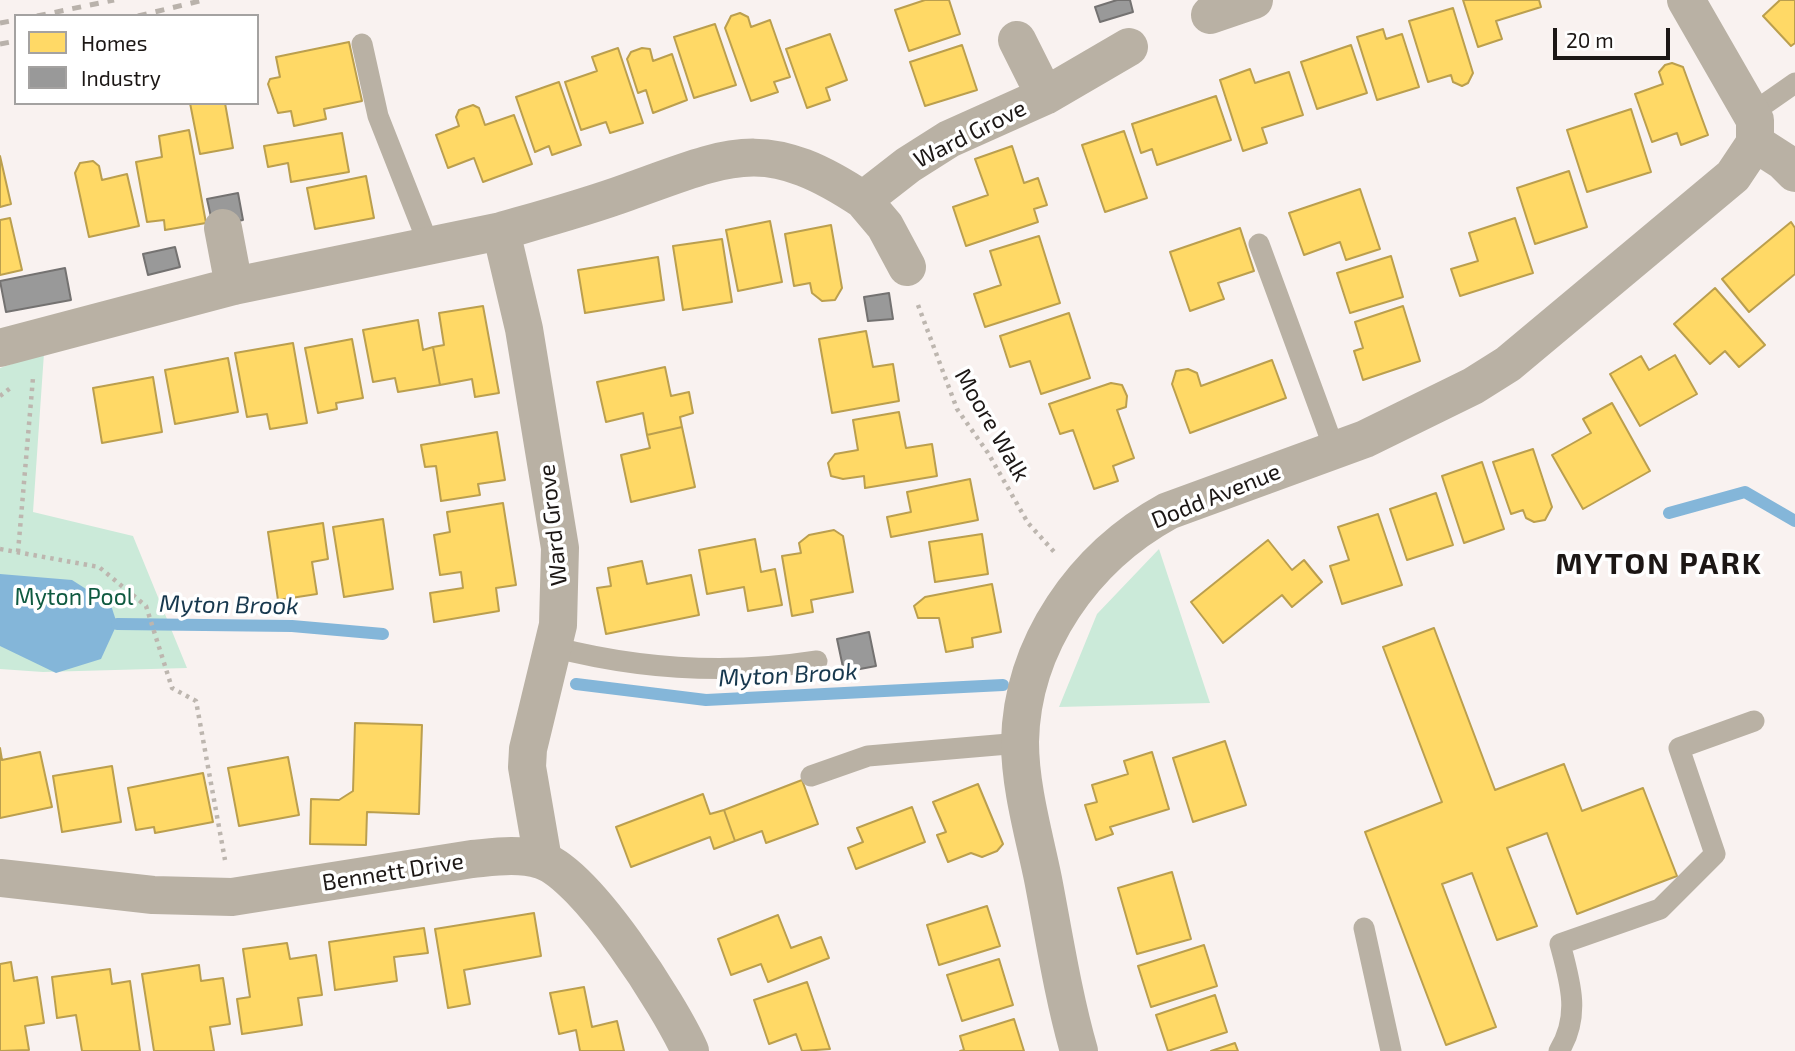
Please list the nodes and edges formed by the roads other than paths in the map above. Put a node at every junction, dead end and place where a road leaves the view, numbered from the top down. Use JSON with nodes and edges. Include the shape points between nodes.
{"nodes":[{"id":1,"x":1254,"y":0,"type":"edge"},
{"id":2,"x":1686,"y":0,"type":"edge"},
{"id":3,"x":1210,"y":15,"type":"dead end"},
{"id":4,"x":1017,"y":40,"type":"dead end"},
{"id":5,"x":362,"y":44,"type":"dead end"},
{"id":6,"x":1129,"y":47,"type":"dead end"},
{"id":7,"x":1795,"y":83,"type":"edge"},
{"id":8,"x":1045,"y":96,"type":"junction"},
{"id":9,"x":1754,"y":128,"type":"junction"},
{"id":10,"x":1795,"y":173,"type":"edge"},
{"id":11,"x":863,"y":200,"type":"junction"},
{"id":12,"x":223,"y":228,"type":"dead end"},
{"id":13,"x":501,"y":231,"type":"junction"},
{"id":14,"x":1259,"y":244,"type":"dead end"},
{"id":15,"x":430,"y":248,"type":"junction"},
{"id":16,"x":906,"y":267,"type":"road end"},
{"id":17,"x":233,"y":286,"type":"junction"},
{"id":18,"x":0,"y":348,"type":"edge"},
{"id":19,"x":1335,"y":451,"type":"junction"},
{"id":20,"x":553,"y":647,"type":"junction"},
{"id":21,"x":817,"y":660,"type":"dead end"},
{"id":22,"x":1754,"y":721,"type":"dead end"},
{"id":23,"x":1020,"y":743,"type":"junction"},
{"id":24,"x":811,"y":776,"type":"dead end"},
{"id":25,"x":542,"y":860,"type":"junction"},
{"id":26,"x":0,"y":878,"type":"edge"},
{"id":27,"x":1364,"y":929,"type":"dead end"},
{"id":28,"x":690,"y":1051,"type":"edge"},
{"id":29,"x":1079,"y":1051,"type":"edge"},
{"id":30,"x":1391,"y":1051,"type":"edge"},
{"id":31,"x":1559,"y":1051,"type":"edge"}],
"edges":[{"from":1,"to":3,"type":"street"},
{"from":2,"to":9,"type":"street"},
{"from":4,"to":8,"type":"street","name":"Ward Grove"},
{"from":5,"to":15,"type":"lane","via":[[378,116]]},
{"from":6,"to":8,"type":"street","name":"Ward Grove"},
{"from":7,"to":9,"type":"lane"},
{"from":8,"to":11,"type":"street","name":"Ward Grove","via":[[949,139]]},
{"from":9,"to":10,"type":"street"},
{"from":9,"to":19,"type":"street","name":"Dodd Avenue","via":[[1733,176],[1508,364],[1434,408]]},
{"from":11,"to":13,"type":"street","via":[[798,164],[730,159]]},
{"from":11,"to":16,"type":"street","via":[[886,226]]},
{"from":12,"to":17,"type":"street"},
{"from":13,"to":15,"type":"street"},
{"from":13,"to":20,"type":"street","name":"Ward Grove","via":[[524,329],[560,548]]},
{"from":14,"to":19,"type":"lane"},
{"from":15,"to":17,"type":"street"},
{"from":17,"to":18,"type":"street"},
{"from":19,"to":23,"type":"street","name":"Dodd Avenue","via":[[1168,511],[1138,527],[1080,581],[1062,607],[1036,660],[1025,696]]},
{"from":20,"to":21,"type":"lane","via":[[664,669],[780,667]]},
{"from":20,"to":25,"type":"street","name":"Ward Grove","via":[[527,767]]},
{"from":22,"to":31,"type":"lane","via":[[1679,748],[1715,854],[1660,909],[1560,944],[1573,1009]]},
{"from":23,"to":24,"type":"lane","via":[[869,755]]},
{"from":23,"to":29,"type":"street","name":"Dodd Avenue","via":[[1056,952]]},
{"from":25,"to":26,"type":"street","name":"Bennett Drive","via":[[472,859],[232,897],[153,895]]},
{"from":25,"to":28,"type":"street","name":"Bennett Drive","via":[[564,873],[628,950],[671,1010]]},
{"from":27,"to":30,"type":"lane"}]}
